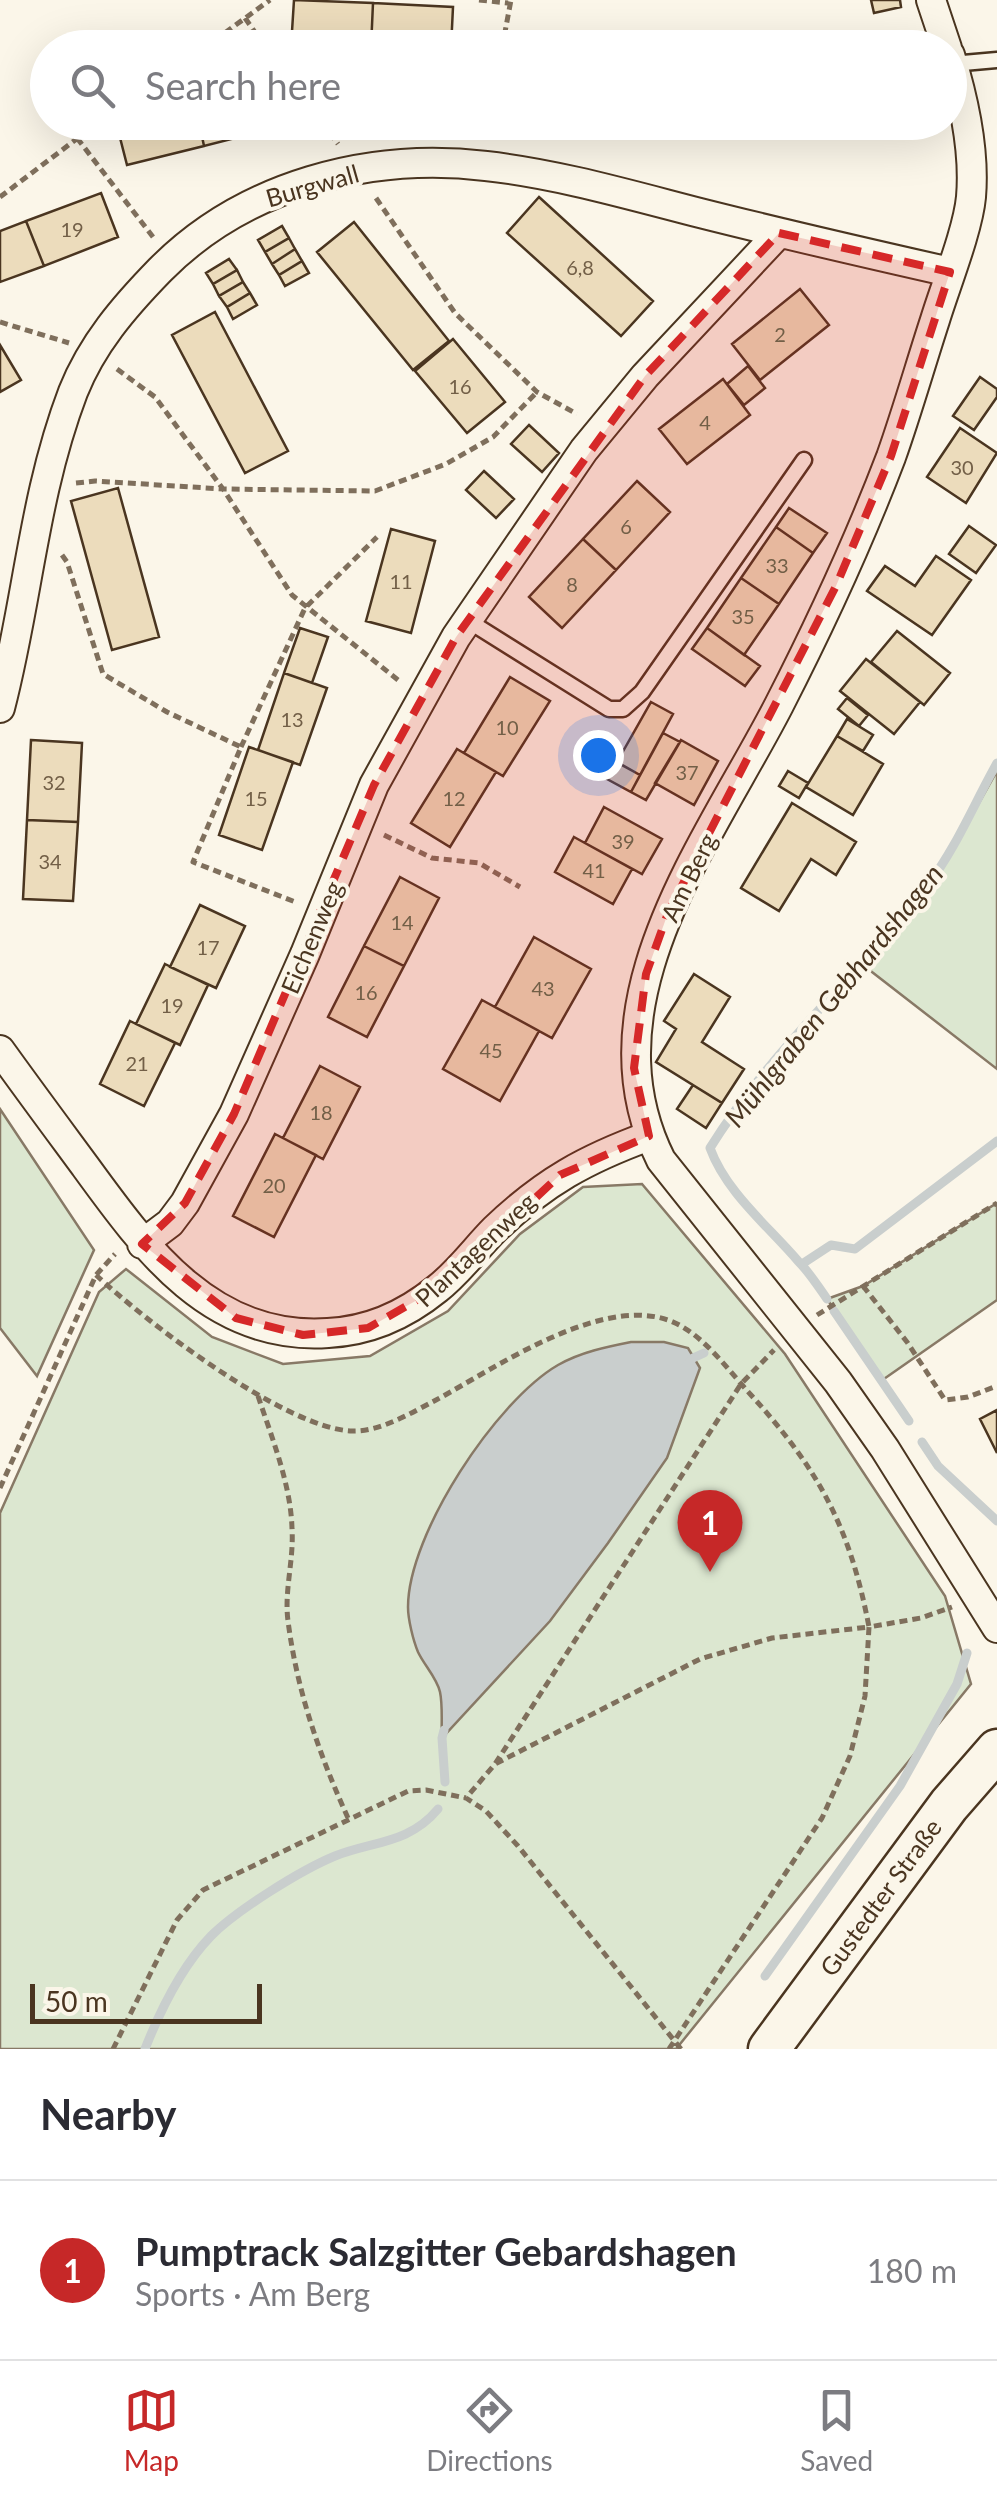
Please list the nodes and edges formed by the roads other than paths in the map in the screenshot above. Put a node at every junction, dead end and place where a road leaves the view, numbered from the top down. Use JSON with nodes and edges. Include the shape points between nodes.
{"nodes":[{"id":1,"x":931,"y":0,"type":"edge"},
{"id":2,"x":941,"y":30,"type":"edge"},
{"id":3,"x":967,"y":57,"type":"edge"},
{"id":4,"x":997,"y":60,"type":"edge"},
{"id":5,"x":967,"y":126,"type":"edge"},
{"id":6,"x":778,"y":232,"type":"junction"},
{"id":7,"x":950,"y":272,"type":"junction"},
{"id":8,"x":804,"y":460,"type":"dead end"},
{"id":9,"x":468,"y":620,"type":"junction"},
{"id":10,"x":0,"y":708,"type":"edge"},
{"id":11,"x":0,"y":1050,"type":"edge"},
{"id":12,"x":649,"y":1136,"type":"junction"},
{"id":13,"x":142,"y":1244,"type":"junction"},
{"id":14,"x":997,"y":1628,"type":"edge"},
{"id":15,"x":997,"y":1750,"type":"edge"},
{"id":16,"x":769,"y":2049,"type":"edge"}],
"edges":[{"from":1,"to":2,"type":"street","name":"Am Berg"},
{"from":3,"to":4,"type":"lane"},
{"from":5,"to":7,"type":"street","name":"Am Berg","via":[[971,198]]},
{"from":6,"to":7,"type":"street","name":"Burgwall"},
{"from":6,"to":9,"type":"street","name":"Eichenweg","via":[[602,428]]},
{"from":6,"to":10,"type":"street","name":"Burgwall","via":[[504,168],[449,162],[356,169],[305,182],[212,226],[111,322],[74,391],[42,488]]},
{"from":7,"to":12,"type":"street","name":"Am Berg","via":[[891,456],[836,586],[668,913],[646,974],[634,1068]]},
{"from":8,"to":9,"type":"lane","via":[[642,692],[623,709],[609,709]]},
{"from":9,"to":13,"type":"street","name":"Eichenweg","via":[[374,785],[234,1114],[186,1203]]},
{"from":11,"to":13,"type":"street","name":"Plantagenweg"},
{"from":12,"to":13,"type":"street","name":"Plantagenweg","via":[[560,1175],[440,1286],[407,1312],[368,1328],[303,1335],[236,1318]]},
{"from":12,"to":14,"type":"street","name":"Am Berg","via":[[678,1185],[798,1327],[877,1437]]},
{"from":15,"to":16,"type":"main road","name":"Gustedter Straße","via":[[949,1804]]}]}
